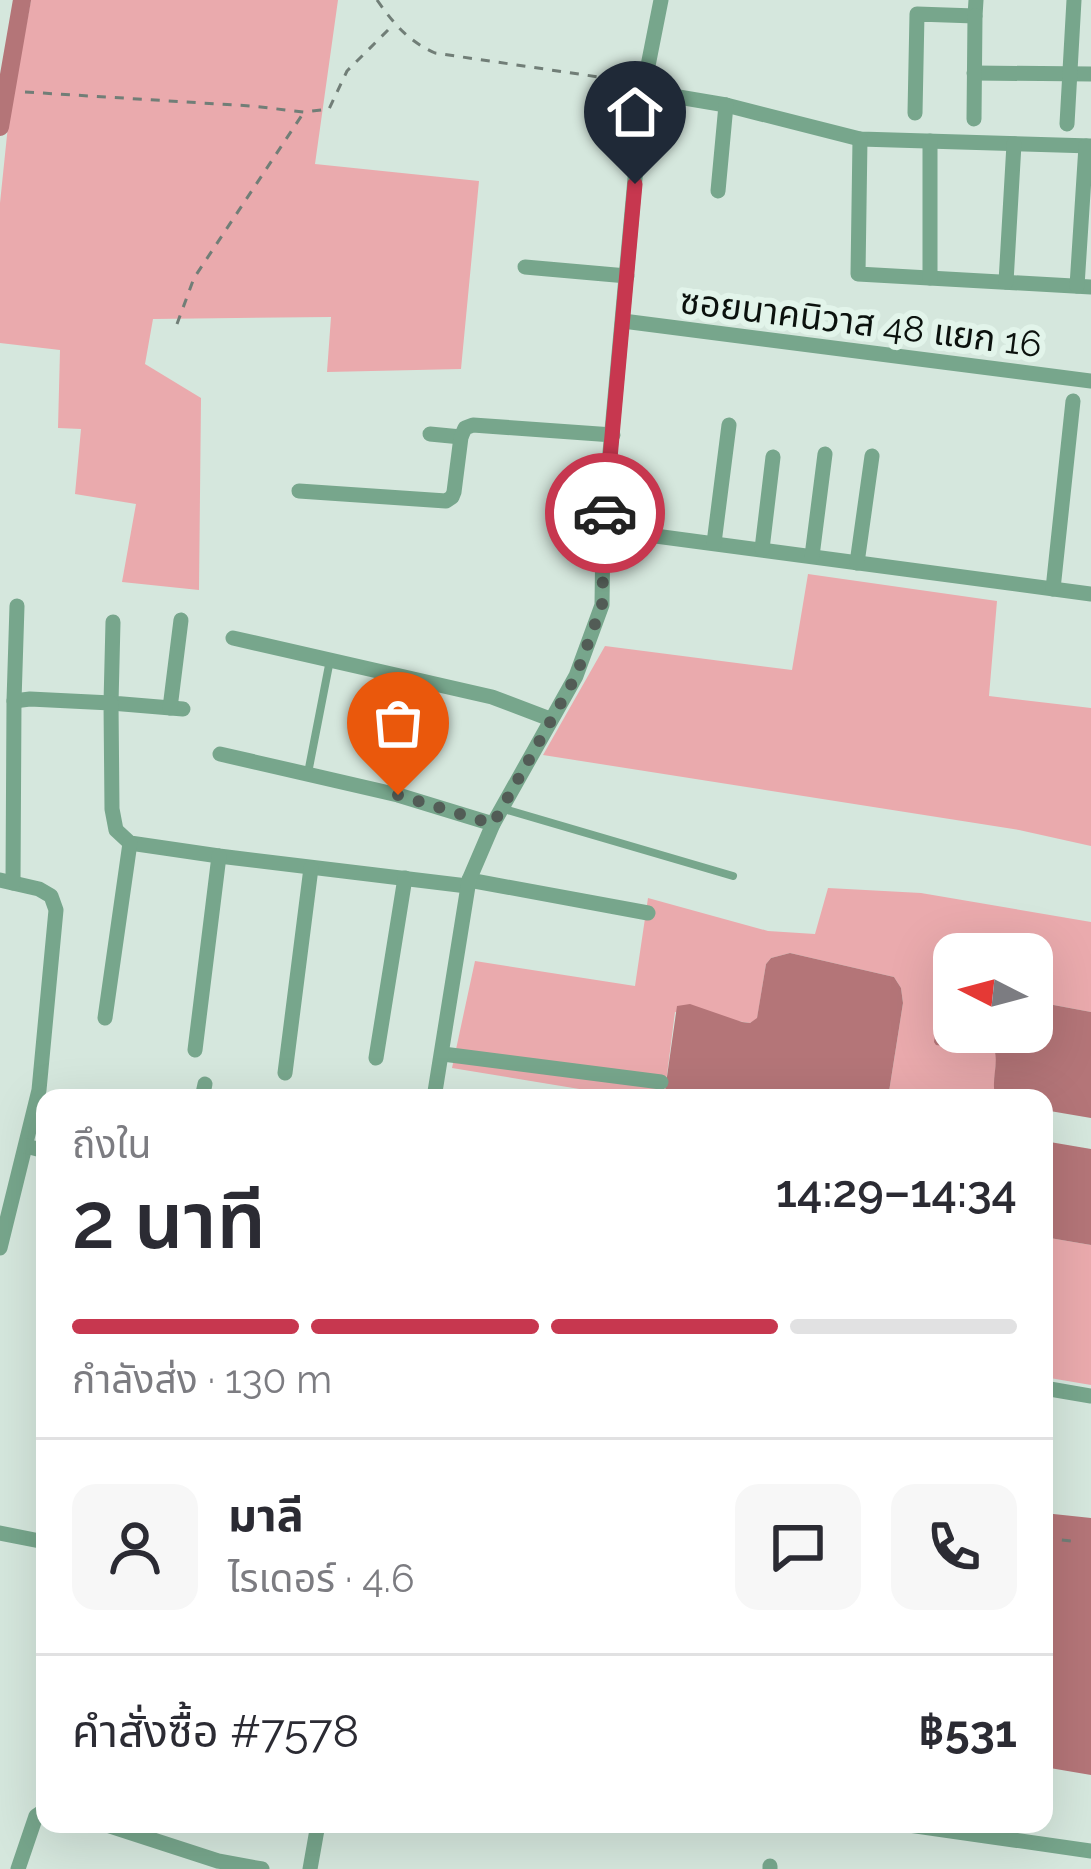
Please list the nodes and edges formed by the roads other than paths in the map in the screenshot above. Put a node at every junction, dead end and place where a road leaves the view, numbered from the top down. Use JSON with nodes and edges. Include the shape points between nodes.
{"nodes":[{"id":1,"x":661,"y":0,"type":"edge"},
{"id":2,"x":1075,"y":0,"type":"edge"},
{"id":3,"x":975,"y":8,"type":"edge"},
{"id":4,"x":974,"y":73,"type":"junction"},
{"id":5,"x":1070,"y":74,"type":"junction"},
{"id":6,"x":1091,"y":74,"type":"edge"},
{"id":7,"x":644,"y":87,"type":"junction"},
{"id":8,"x":727,"y":105,"type":"junction"},
{"id":9,"x":915,"y":113,"type":"dead end"},
{"id":10,"x":974,"y":119,"type":"dead end"},
{"id":11,"x":1067,"y":124,"type":"dead end"},
{"id":12,"x":860,"y":140,"type":"junction"},
{"id":13,"x":930,"y":141,"type":"junction"},
{"id":14,"x":1014,"y":144,"type":"junction"},
{"id":15,"x":1089,"y":146,"type":"edge"},
{"id":16,"x":718,"y":191,"type":"dead end"},
{"id":17,"x":525,"y":267,"type":"dead end"},
{"id":18,"x":627,"y":277,"type":"junction"},
{"id":19,"x":930,"y":278,"type":"junction"},
{"id":20,"x":1006,"y":282,"type":"junction"},
{"id":21,"x":1084,"y":287,"type":"edge"},
{"id":22,"x":623,"y":321,"type":"junction"},
{"id":23,"x":1091,"y":382,"type":"edge"},
{"id":24,"x":1072,"y":401,"type":"dead end"},
{"id":25,"x":729,"y":425,"type":"dead end"},
{"id":26,"x":430,"y":434,"type":"dead end"},
{"id":27,"x":613,"y":435,"type":"junction"},
{"id":28,"x":461,"y":437,"type":"junction"},
{"id":29,"x":825,"y":454,"type":"dead end"},
{"id":30,"x":872,"y":456,"type":"dead end"},
{"id":31,"x":773,"y":457,"type":"dead end"},
{"id":32,"x":299,"y":491,"type":"dead end"},
{"id":33,"x":603,"y":529,"type":"junction"},
{"id":34,"x":714,"y":543,"type":"junction"},
{"id":35,"x":762,"y":549,"type":"junction"},
{"id":36,"x":812,"y":556,"type":"junction"},
{"id":37,"x":857,"y":563,"type":"junction"},
{"id":38,"x":1053,"y":589,"type":"junction"},
{"id":39,"x":1091,"y":594,"type":"edge"},
{"id":40,"x":17,"y":606,"type":"dead end"},
{"id":41,"x":182,"y":620,"type":"dead end"},
{"id":42,"x":113,"y":622,"type":"dead end"},
{"id":43,"x":233,"y":638,"type":"dead end"},
{"id":44,"x":330,"y":660,"type":"junction"},
{"id":45,"x":14,"y":701,"type":"junction"},
{"id":46,"x":111,"y":704,"type":"junction"},
{"id":47,"x":550,"y":719,"type":"junction"},
{"id":48,"x":220,"y":754,"type":"dead end"},
{"id":49,"x":308,"y":774,"type":"junction"},
{"id":50,"x":497,"y":816,"type":"junction"},
{"id":51,"x":130,"y":843,"type":"junction"},
{"id":52,"x":219,"y":856,"type":"junction"},
{"id":53,"x":311,"y":868,"type":"junction"},
{"id":54,"x":733,"y":876,"type":"dead end"},
{"id":55,"x":405,"y":878,"type":"junction"},
{"id":56,"x":7,"y":881,"type":"edge"},
{"id":57,"x":468,"y":883,"type":"junction"},
{"id":58,"x":648,"y":913,"type":"dead end"},
{"id":59,"x":105,"y":1018,"type":"dead end"},
{"id":60,"x":195,"y":1050,"type":"dead end"},
{"id":61,"x":442,"y":1054,"type":"junction"},
{"id":62,"x":376,"y":1058,"type":"dead end"},
{"id":63,"x":285,"y":1073,"type":"dead end"},
{"id":64,"x":661,"y":1082,"type":"dead end"},
{"id":65,"x":39,"y":1089,"type":"edge"},
{"id":66,"x":436,"y":1089,"type":"edge"},
{"id":67,"x":36,"y":1103,"type":"edge"},
{"id":68,"x":26,"y":1146,"type":"junction"},
{"id":69,"x":36,"y":1149,"type":"edge"},
{"id":70,"x":0,"y":1248,"type":"edge"},
{"id":71,"x":1053,"y":1390,"type":"edge"},
{"id":72,"x":1091,"y":1396,"type":"edge"},
{"id":73,"x":0,"y":1533,"type":"edge"},
{"id":74,"x":36,"y":1540,"type":"edge"},
{"id":75,"x":36,"y":1816,"type":"edge"},
{"id":76,"x":132,"y":1833,"type":"edge"},
{"id":77,"x":316,"y":1833,"type":"edge"},
{"id":78,"x":967,"y":1833,"type":"edge"},
{"id":79,"x":1091,"y":1850,"type":"edge"},
{"id":80,"x":18,"y":1869,"type":"edge"},
{"id":81,"x":262,"y":1869,"type":"edge"},
{"id":82,"x":310,"y":1869,"type":"edge"}],
"edges":[{"from":1,"to":7,"type":"street"},
{"from":2,"to":5,"type":"street"},
{"from":3,"to":4,"type":"street"},
{"from":3,"to":9,"type":"street","via":[[916,14]]},
{"from":4,"to":5,"type":"street"},
{"from":4,"to":10,"type":"street"},
{"from":5,"to":6,"type":"street"},
{"from":5,"to":11,"type":"street"},
{"from":7,"to":8,"type":"street"},
{"from":7,"to":18,"type":"street"},
{"from":8,"to":12,"type":"street"},
{"from":8,"to":16,"type":"street"},
{"from":12,"to":13,"type":"street"},
{"from":12,"to":19,"type":"street","via":[[857,274]]},
{"from":13,"to":14,"type":"street"},
{"from":13,"to":19,"type":"street"},
{"from":14,"to":15,"type":"street"},
{"from":14,"to":20,"type":"street"},
{"from":15,"to":21,"type":"street"},
{"from":17,"to":18,"type":"street"},
{"from":18,"to":22,"type":"street"},
{"from":19,"to":20,"type":"street"},
{"from":20,"to":21,"type":"street"},
{"from":22,"to":23,"type":"street","name":"ซอยนาคนิวาส 48 แยก 16"},
{"from":22,"to":27,"type":"street"},
{"from":24,"to":38,"type":"street"},
{"from":25,"to":34,"type":"street"},
{"from":26,"to":28,"type":"street"},
{"from":27,"to":28,"type":"street","via":[[473,424]]},
{"from":27,"to":33,"type":"street"},
{"from":28,"to":32,"type":"street","via":[[446,501]]},
{"from":29,"to":36,"type":"street"},
{"from":30,"to":37,"type":"street"},
{"from":31,"to":35,"type":"street"},
{"from":33,"to":34,"type":"street"},
{"from":33,"to":47,"type":"street","via":[[602,605]]},
{"from":34,"to":35,"type":"street"},
{"from":35,"to":36,"type":"street"},
{"from":36,"to":37,"type":"street"},
{"from":37,"to":38,"type":"street"},
{"from":38,"to":39,"type":"street"},
{"from":40,"to":45,"type":"street"},
{"from":41,"to":46,"type":"street","via":[[177,708]]},
{"from":42,"to":46,"type":"street"},
{"from":43,"to":44,"type":"street"},
{"from":44,"to":47,"type":"street","via":[[492,697]]},
{"from":44,"to":49,"type":"lane"},
{"from":45,"to":46,"type":"street"},
{"from":45,"to":56,"type":"street"},
{"from":46,"to":51,"type":"street","via":[[112,809],[116,830]]},
{"from":47,"to":50,"type":"street"},
{"from":48,"to":49,"type":"street"},
{"from":49,"to":50,"type":"street"},
{"from":50,"to":54,"type":"lane"},
{"from":50,"to":57,"type":"street"},
{"from":51,"to":52,"type":"street"},
{"from":51,"to":59,"type":"street"},
{"from":52,"to":53,"type":"street"},
{"from":52,"to":60,"type":"street"},
{"from":53,"to":55,"type":"street"},
{"from":53,"to":63,"type":"street"},
{"from":55,"to":57,"type":"street"},
{"from":55,"to":62,"type":"street"},
{"from":56,"to":65,"type":"street","via":[[51,896],[56,910]]},
{"from":57,"to":58,"type":"street"},
{"from":57,"to":61,"type":"street"},
{"from":61,"to":64,"type":"street"},
{"from":61,"to":66,"type":"street"},
{"from":67,"to":68,"type":"street"},
{"from":68,"to":69,"type":"street"},
{"from":68,"to":70,"type":"street"},
{"from":71,"to":72,"type":"street"},
{"from":73,"to":74,"type":"street"},
{"from":75,"to":80,"type":"street"},
{"from":76,"to":81,"type":"street"},
{"from":77,"to":82,"type":"street"},
{"from":78,"to":79,"type":"street"}]}
